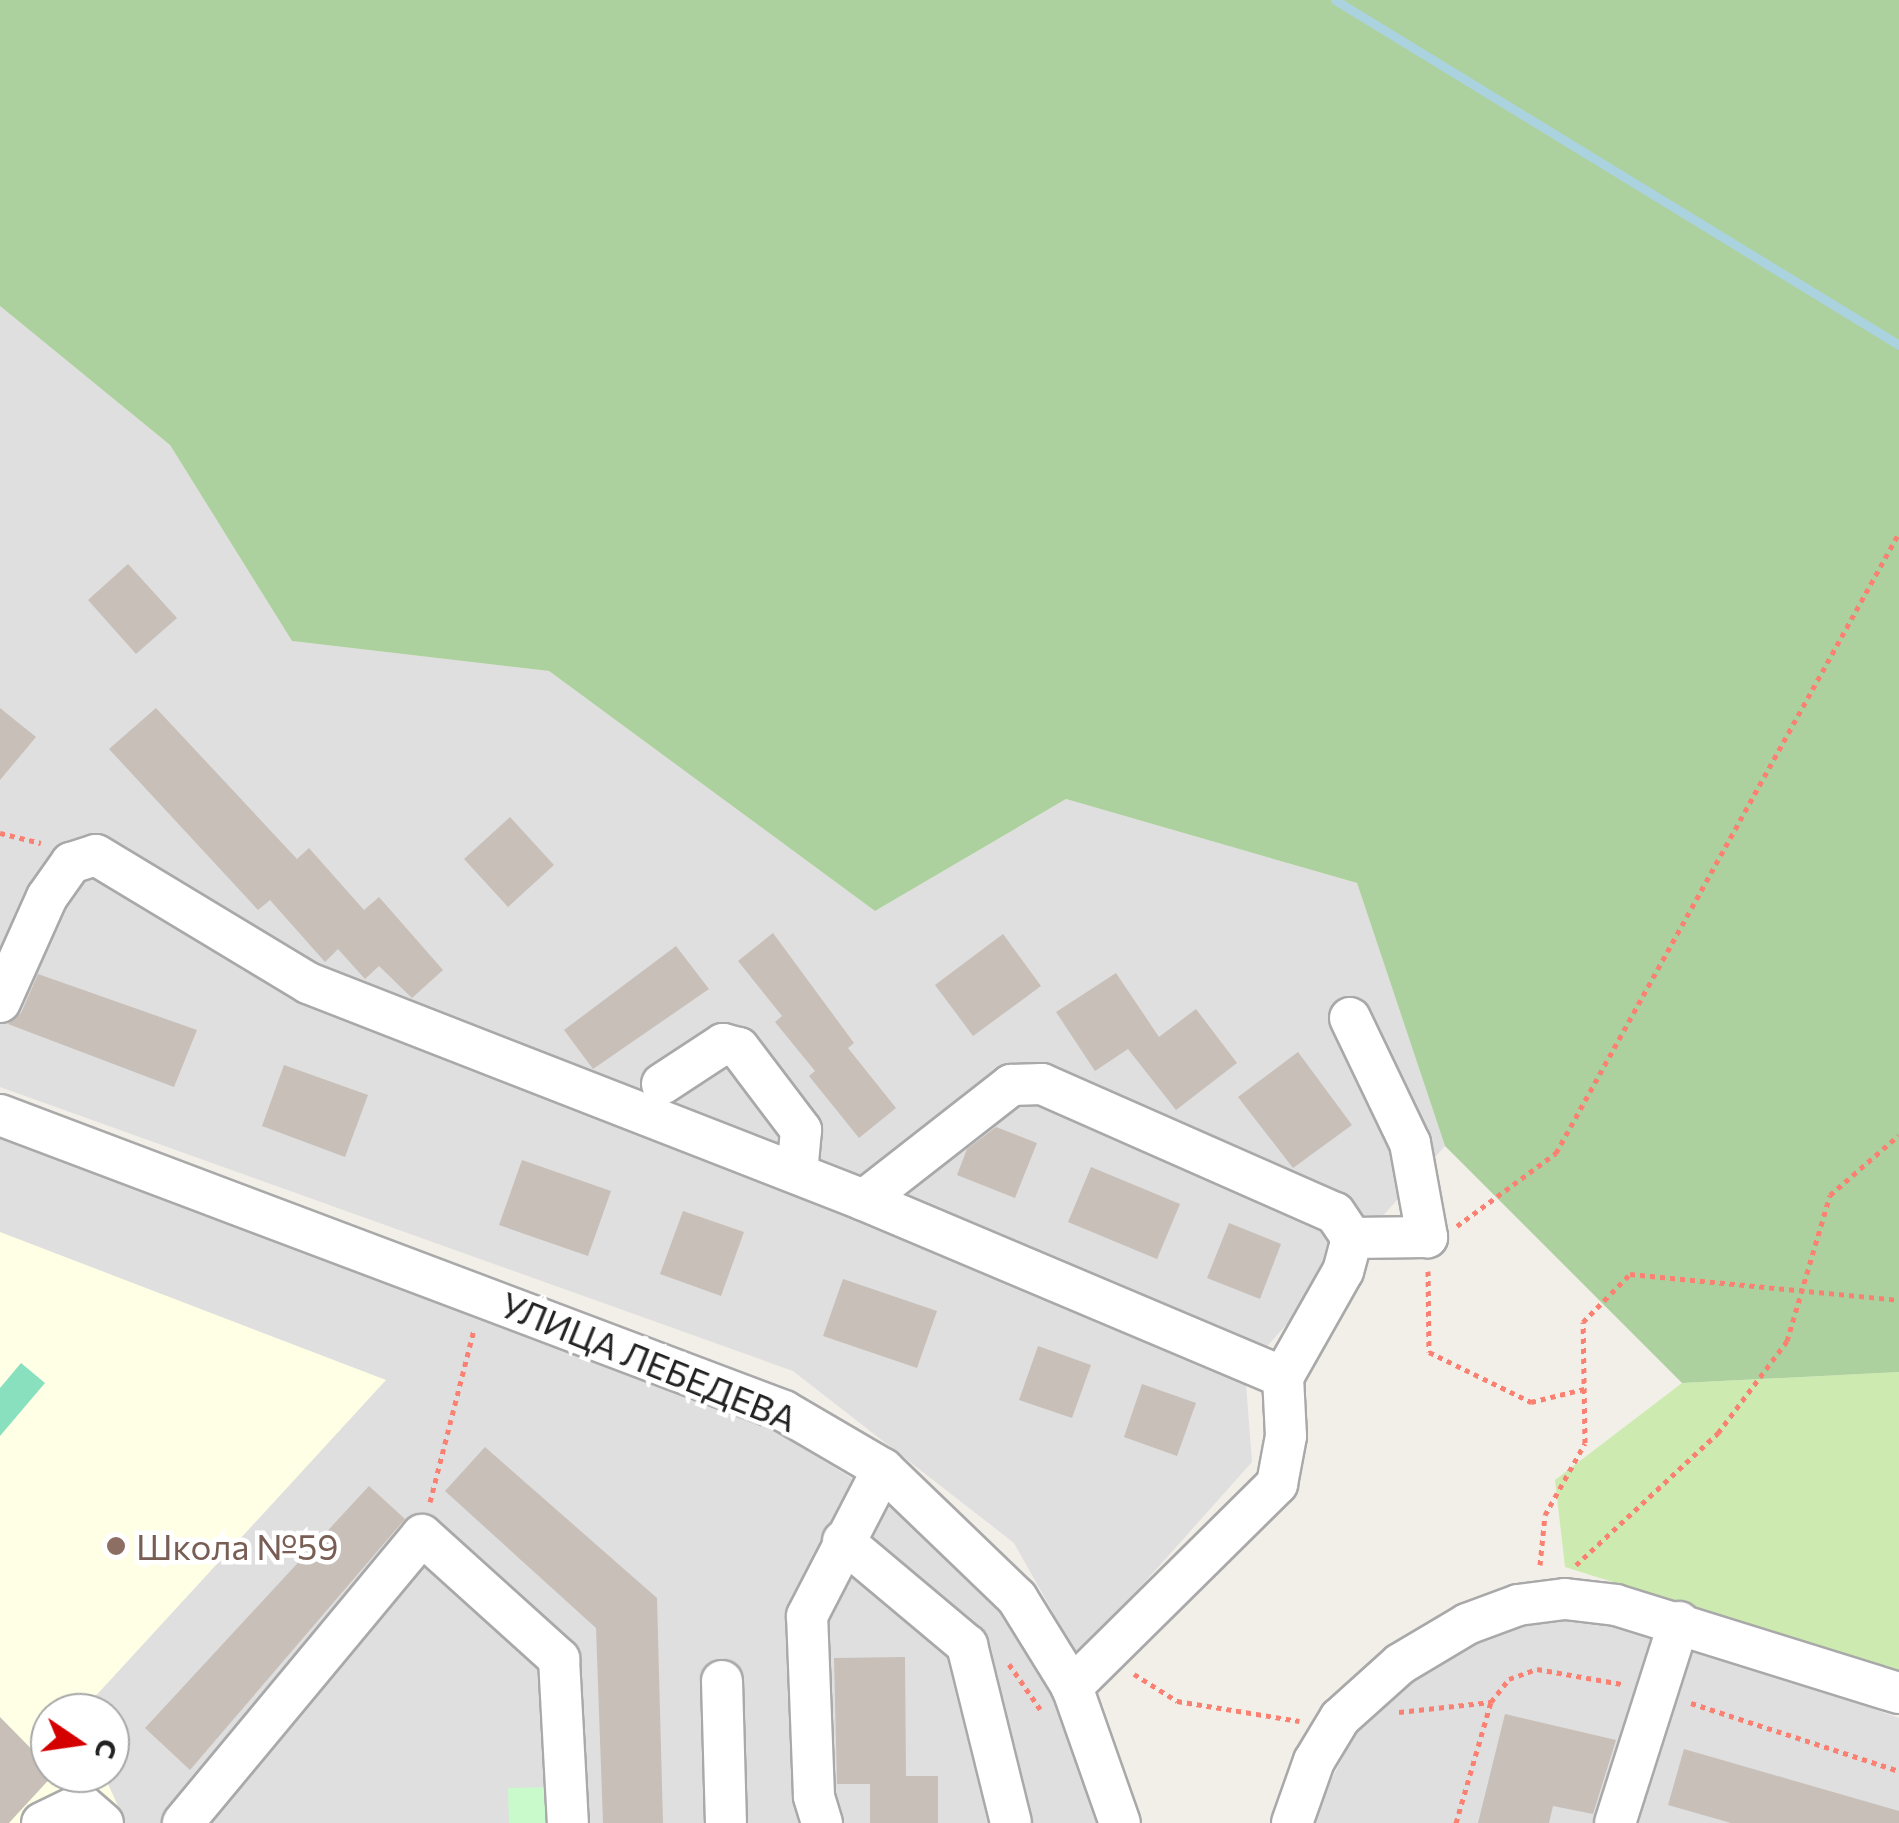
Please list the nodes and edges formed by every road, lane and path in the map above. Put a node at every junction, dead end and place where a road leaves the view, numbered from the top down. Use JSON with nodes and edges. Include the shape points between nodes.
{"nodes":[{"id":1,"x":1899,"y":533,"type":"edge"},
{"id":2,"x":0,"y":1002,"type":"edge"},
{"id":3,"x":1350,"y":1018,"type":"dead end"},
{"id":4,"x":662,"y":1084,"type":"dead end"},
{"id":5,"x":0,"y":1115,"type":"edge"},
{"id":6,"x":1899,"y":1135,"type":"edge"},
{"id":7,"x":797,"y":1173,"type":"junction"},
{"id":8,"x":864,"y":1200,"type":"junction"},
{"id":9,"x":1352,"y":1238,"type":"junction"},
{"id":10,"x":1427,"y":1238,"type":"junction"},
{"id":11,"x":1807,"y":1287,"type":"junction"},
{"id":12,"x":1899,"y":1300,"type":"edge"},
{"id":13,"x":475,"y":1326,"type":"dead end"},
{"id":14,"x":1283,"y":1377,"type":"junction"},
{"id":15,"x":1584,"y":1389,"type":"junction"},
{"id":16,"x":884,"y":1469,"type":"junction"},
{"id":17,"x":422,"y":1535,"type":"junction"},
{"id":18,"x":843,"y":1541,"type":"junction"},
{"id":19,"x":1535,"y":1603,"type":"junction"},
{"id":20,"x":1679,"y":1622,"type":"junction"},
{"id":21,"x":1106,"y":1656,"type":"junction"},
{"id":22,"x":722,"y":1681,"type":"dead end"},
{"id":23,"x":1072,"y":1687,"type":"junction"},
{"id":24,"x":1656,"y":1692,"type":"junction"},
{"id":25,"x":1899,"y":1693,"type":"edge"},
{"id":26,"x":1490,"y":1702,"type":"junction"},
{"id":27,"x":1396,"y":1712,"type":"dead end"},
{"id":28,"x":1340,"y":1718,"type":"junction"},
{"id":29,"x":1899,"y":1770,"type":"edge"},
{"id":30,"x":42,"y":1823,"type":"edge"},
{"id":31,"x":103,"y":1823,"type":"edge"},
{"id":32,"x":183,"y":1823,"type":"edge"},
{"id":33,"x":568,"y":1823,"type":"edge"},
{"id":34,"x":726,"y":1823,"type":"edge"},
{"id":35,"x":822,"y":1823,"type":"edge"},
{"id":36,"x":1011,"y":1823,"type":"edge"},
{"id":37,"x":1120,"y":1823,"type":"edge"},
{"id":38,"x":1292,"y":1823,"type":"edge"},
{"id":39,"x":1456,"y":1823,"type":"edge"},
{"id":40,"x":1614,"y":1823,"type":"edge"}],
"edges":[{"from":1,"to":10,"type":"path","via":[[1556,1152],[1472,1222]]},
{"from":2,"to":7,"type":"street","via":[[47,897],[71,863],[96,854],[308,983]]},
{"from":3,"to":10,"type":"street","via":[[1410,1143]]},
{"from":4,"to":7,"type":"street","via":[[723,1044],[739,1048],[801,1130]]},
{"from":5,"to":16,"type":"street","name":"УЛИЦА ЛЕБЕДЕВА","via":[[748,1396]]},
{"from":6,"to":11,"type":"path","via":[[1830,1196]]},
{"from":7,"to":8,"type":"street"},
{"from":8,"to":9,"type":"street","via":[[1011,1085],[1042,1084],[1335,1213]]},
{"from":8,"to":14,"type":"street"},
{"from":9,"to":10,"type":"street"},
{"from":9,"to":14,"type":"street","via":[[1343,1270]]},
{"from":10,"to":15,"type":"path","via":[[1430,1352],[1531,1402]]},
{"from":11,"to":12,"type":"path"},
{"from":11,"to":15,"type":"path","via":[[1630,1274],[1583,1322]]},
{"from":11,"to":19,"type":"path","via":[[1787,1341],[1718,1433]]},
{"from":13,"to":17,"type":"path"},
{"from":14,"to":21,"type":"street","via":[[1286,1436],[1277,1484]]},
{"from":15,"to":19,"type":"path","via":[[1585,1444],[1546,1515]]},
{"from":16,"to":18,"type":"street"},
{"from":16,"to":23,"type":"street","name":"УЛИЦА ЛЕБЕДЕВА","via":[[1017,1598]]},
{"from":17,"to":32,"type":"street"},
{"from":17,"to":33,"type":"street","via":[[559,1659]]},
{"from":18,"to":35,"type":"street","via":[[807,1616],[814,1796]]},
{"from":18,"to":36,"type":"street","via":[[967,1645]]},
{"from":19,"to":20,"type":"street","via":[[1616,1605]]},
{"from":19,"to":28,"type":"street","via":[[1468,1624],[1400,1664]]},
{"from":20,"to":24,"type":"street"},
{"from":20,"to":25,"type":"street"},
{"from":21,"to":23,"type":"street"},
{"from":21,"to":28,"type":"path","via":[[1177,1701],[1309,1723]]},
{"from":22,"to":34,"type":"street"},
{"from":23,"to":37,"type":"street","name":"УЛИЦА ЛЕБЕДЕВА"},
{"from":24,"to":26,"type":"path","via":[[1537,1669],[1508,1679]]},
{"from":24,"to":29,"type":"path"},
{"from":24,"to":40,"type":"street"},
{"from":26,"to":27,"type":"path"},
{"from":26,"to":39,"type":"path"},
{"from":28,"to":38,"type":"street","via":[[1314,1762]]},
{"from":30,"to":31,"type":"street","via":[[81,1804]]}]}
